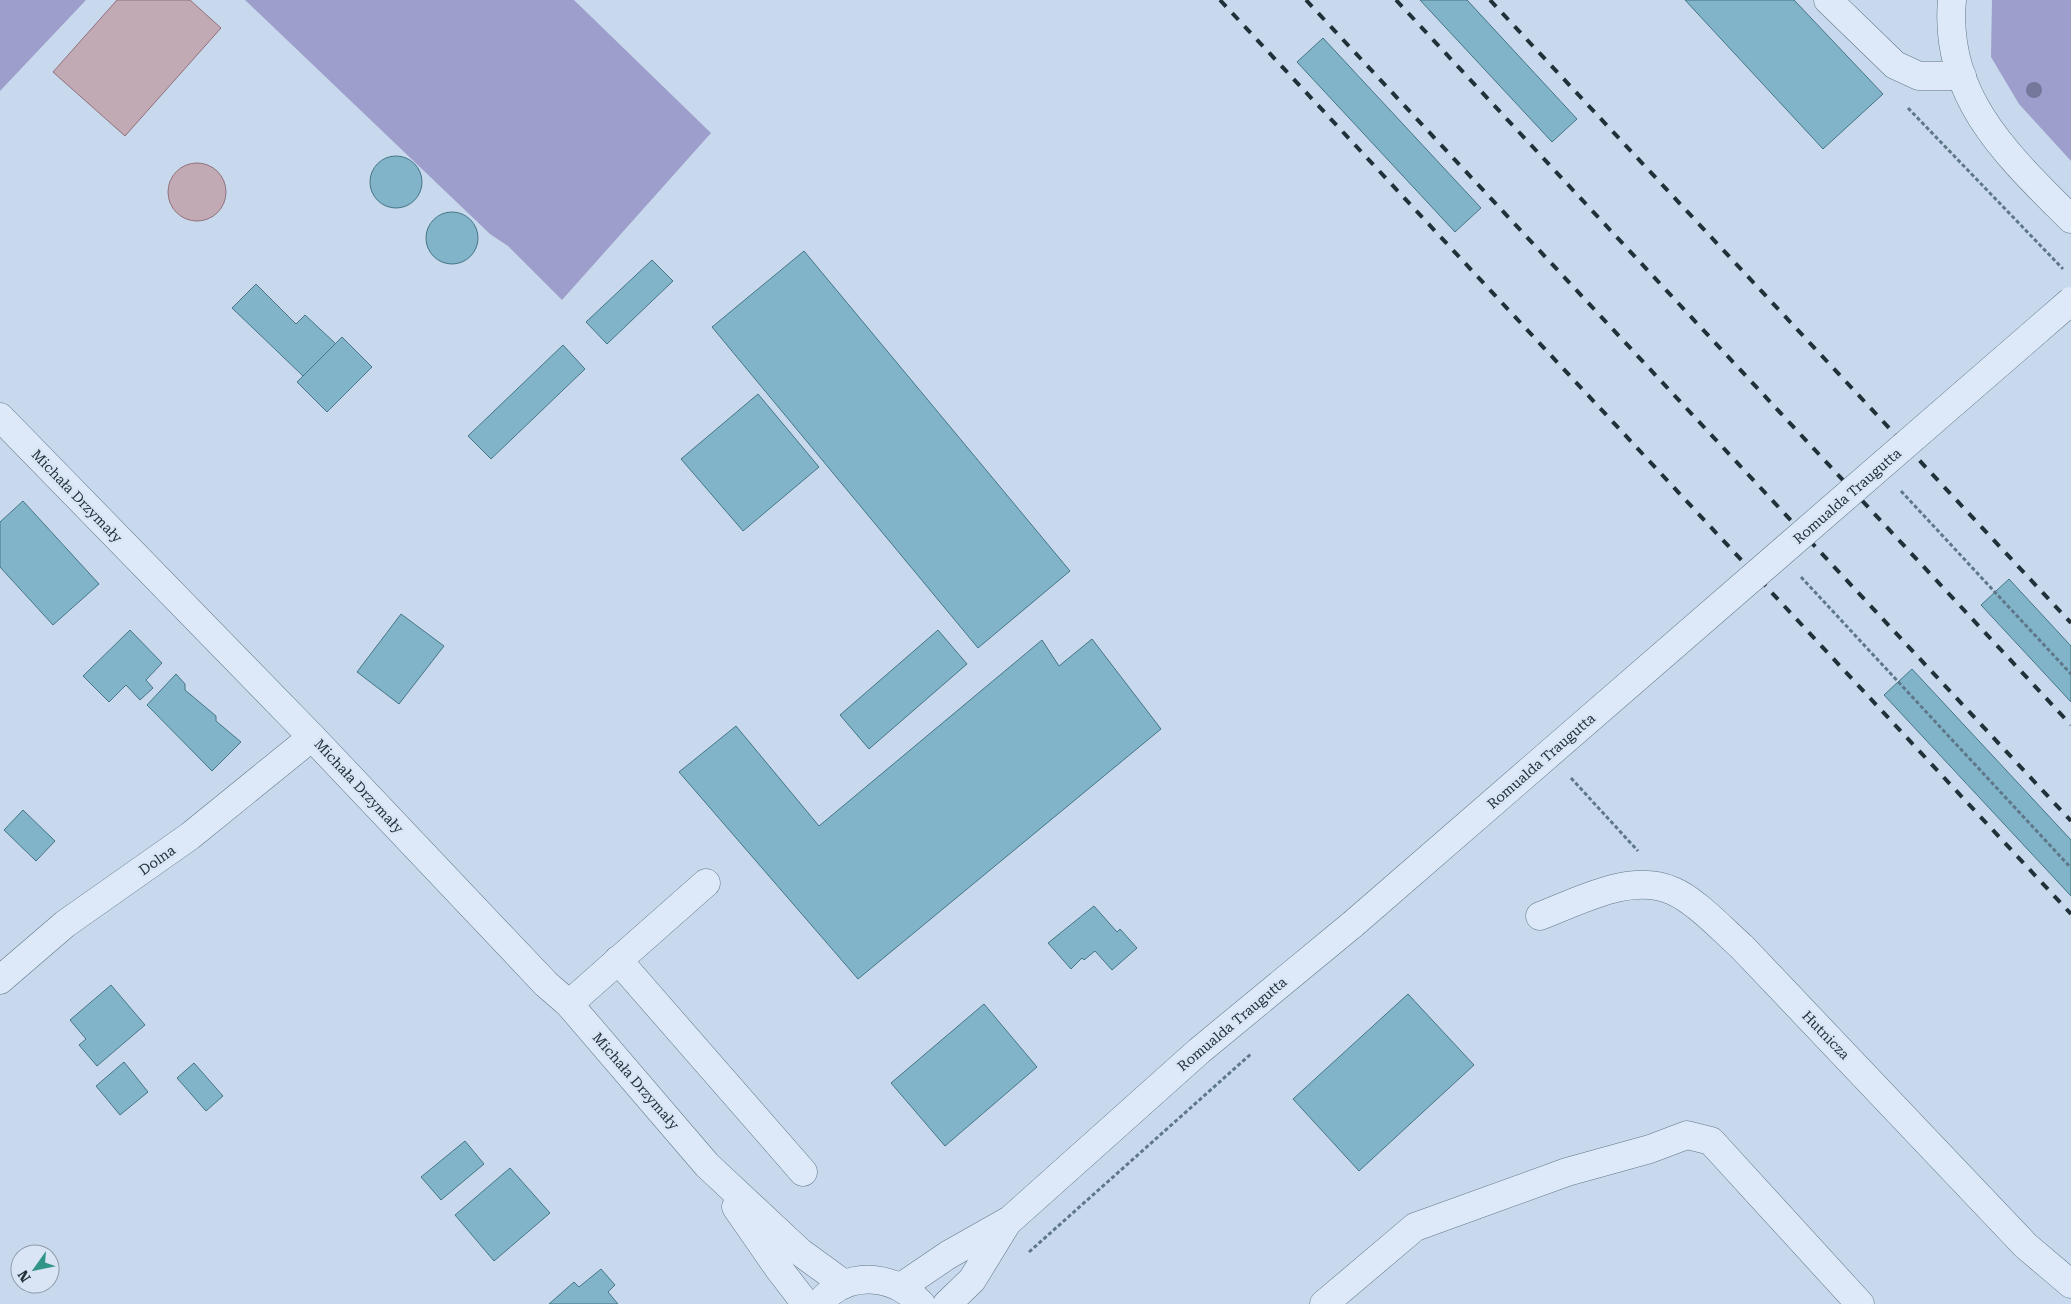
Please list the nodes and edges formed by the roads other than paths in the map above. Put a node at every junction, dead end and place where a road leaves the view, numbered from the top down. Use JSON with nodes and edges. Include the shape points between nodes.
{"nodes":[{"id":1,"x":1828,"y":0,"type":"edge"},
{"id":2,"x":1952,"y":0,"type":"edge"},
{"id":3,"x":1962,"y":76,"type":"junction"},
{"id":4,"x":2071,"y":219,"type":"edge"},
{"id":5,"x":2071,"y":301,"type":"edge"},
{"id":6,"x":0,"y":417,"type":"edge"},
{"id":7,"x":312,"y":737,"type":"junction"},
{"id":8,"x":706,"y":883,"type":"dead end"},
{"id":9,"x":1540,"y":916,"type":"dead end"},
{"id":10,"x":618,"y":960,"type":"junction"},
{"id":11,"x":0,"y":980,"type":"edge"},
{"id":12,"x":569,"y":1004,"type":"junction"},
{"id":13,"x":707,"y":1164,"type":"junction"},
{"id":14,"x":803,"y":1172,"type":"dead end"},
{"id":15,"x":1010,"y":1220,"type":"junction"},
{"id":16,"x":844,"y":1284,"type":"junction"},
{"id":17,"x":2071,"y":1284,"type":"edge"},
{"id":18,"x":911,"y":1296,"type":"edge"},
{"id":19,"x":806,"y":1304,"type":"edge"},
{"id":20,"x":819,"y":1304,"type":"edge"},
{"id":21,"x":947,"y":1304,"type":"edge"},
{"id":22,"x":1324,"y":1304,"type":"edge"},
{"id":23,"x":1860,"y":1304,"type":"edge"}],
"edges":[{"from":1,"to":3,"type":"street","via":[[1895,65],[1919,76]]},
{"from":2,"to":3,"type":"street","via":[[1951,24]]},
{"from":3,"to":4,"type":"street","via":[[1981,119],[1994,138]]},
{"from":5,"to":15,"type":"street","name":"Romualda Traugutta","bridge":true,"via":[[1353,924],[1198,1051]]},
{"from":6,"to":7,"type":"street","name":"Michała Drzymały"},
{"from":7,"to":11,"type":"street","name":"Dolna","via":[[190,836],[65,924]]},
{"from":7,"to":12,"type":"street","name":"Michała Drzymały","via":[[546,984]]},
{"from":8,"to":10,"type":"street"},
{"from":9,"to":17,"type":"street","name":"Hutnicza","via":[[1608,890],[1635,884],[1673,891],[1701,910],[1742,947],[2026,1246]]},
{"from":10,"to":12,"type":"street"},
{"from":10,"to":14,"type":"street"},
{"from":12,"to":13,"type":"street","name":"Michała Drzymały"},
{"from":13,"to":16,"type":"street","via":[[800,1252]]},
{"from":13,"to":19,"type":"street","via":[[778,1269]]},
{"from":15,"to":18,"type":"street","via":[[948,1255]]},
{"from":15,"to":21,"type":"street","via":[[972,1280]]},
{"from":16,"to":18,"type":"street","via":[[864,1279],[883,1280]]},
{"from":16,"to":20,"type":"street","via":[[826,1295]]},
{"from":22,"to":23,"type":"street","via":[[1415,1227],[1567,1172],[1687,1135],[1711,1142]]}]}
